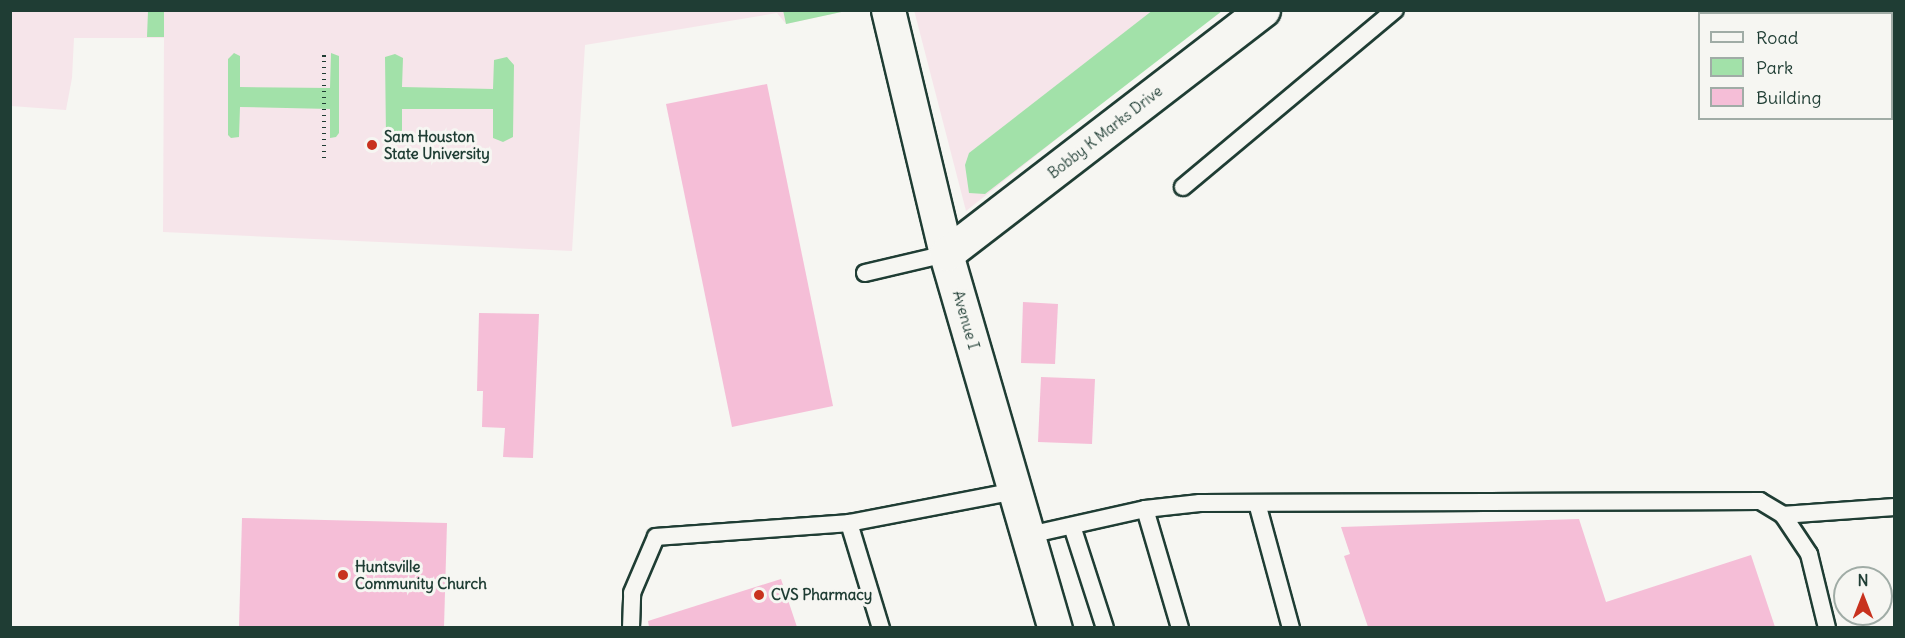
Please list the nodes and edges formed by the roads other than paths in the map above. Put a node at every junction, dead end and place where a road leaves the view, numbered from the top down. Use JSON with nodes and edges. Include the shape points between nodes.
{"nodes":[{"id":1,"x":888,"y":10,"type":"edge"},
{"id":2,"x":1263,"y":10,"type":"edge"},
{"id":3,"x":1395,"y":10,"type":"edge"},
{"id":4,"x":1183,"y":187,"type":"dead end"},
{"id":5,"x":946,"y":254,"type":"junction"},
{"id":6,"x":865,"y":273,"type":"dead end"},
{"id":7,"x":1015,"y":491,"type":"junction"},
{"id":8,"x":1257,"y":503,"type":"junction"},
{"id":9,"x":1894,"y":507,"type":"edge"},
{"id":10,"x":1145,"y":509,"type":"junction"},
{"id":11,"x":1783,"y":515,"type":"junction"},
{"id":12,"x":849,"y":523,"type":"junction"},
{"id":13,"x":1072,"y":526,"type":"junction"},
{"id":14,"x":1029,"y":535,"type":"junction"},
{"id":15,"x":631,"y":627,"type":"edge"},
{"id":16,"x":881,"y":627,"type":"edge"},
{"id":17,"x":1055,"y":627,"type":"edge"},
{"id":18,"x":1105,"y":627,"type":"edge"},
{"id":19,"x":1180,"y":627,"type":"edge"},
{"id":20,"x":1292,"y":627,"type":"edge"},
{"id":21,"x":1827,"y":627,"type":"edge"}],
"edges":[{"from":1,"to":5,"type":"street","name":"Avenue I"},
{"from":2,"to":5,"type":"street","name":"Bobby K Marks Drive"},
{"from":3,"to":4,"type":"lane"},
{"from":5,"to":6,"type":"lane"},
{"from":5,"to":7,"type":"street","name":"Avenue I"},
{"from":7,"to":12,"type":"lane"},
{"from":7,"to":14,"type":"street","name":"Avenue I"},
{"from":8,"to":10,"type":"lane","via":[[1200,503]]},
{"from":8,"to":11,"type":"lane","via":[[1760,501]]},
{"from":8,"to":20,"type":"lane"},
{"from":9,"to":11,"type":"lane"},
{"from":10,"to":13,"type":"lane"},
{"from":10,"to":19,"type":"lane"},
{"from":11,"to":21,"type":"lane","via":[[1809,554]]},
{"from":12,"to":15,"type":"lane","via":[[656,537],[632,592]]},
{"from":12,"to":16,"type":"lane"},
{"from":13,"to":14,"type":"lane"},
{"from":13,"to":18,"type":"lane"},
{"from":14,"to":17,"type":"street","name":"Avenue I"}]}
